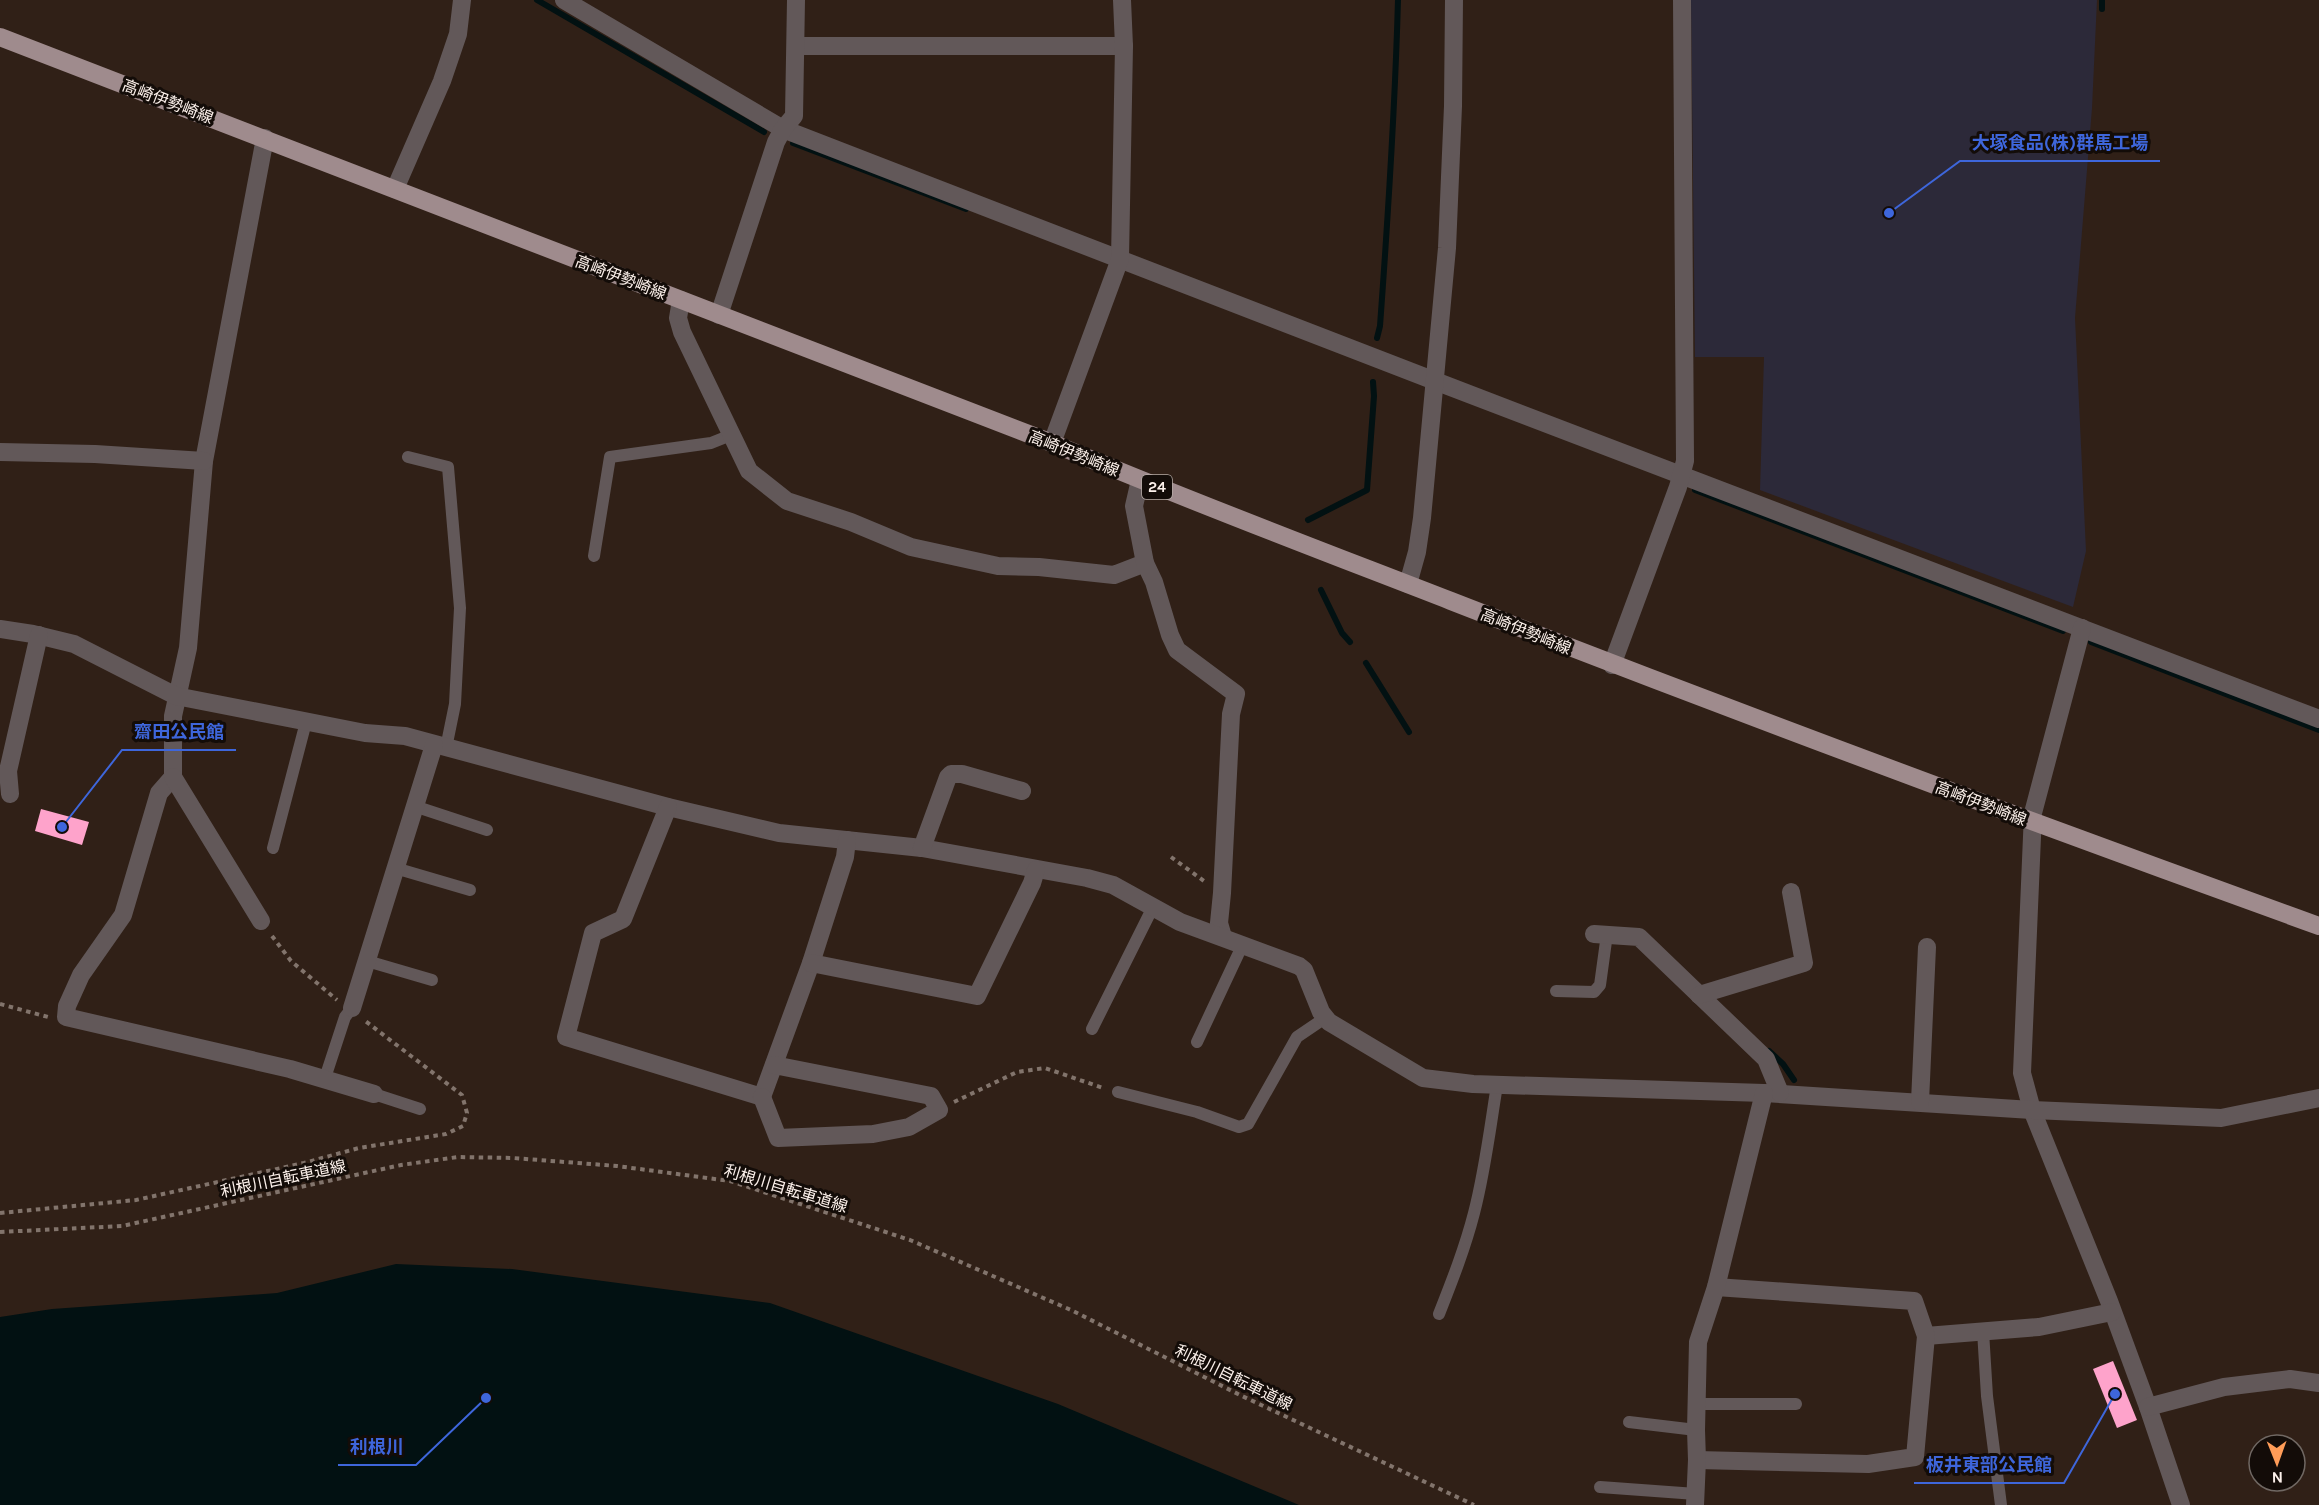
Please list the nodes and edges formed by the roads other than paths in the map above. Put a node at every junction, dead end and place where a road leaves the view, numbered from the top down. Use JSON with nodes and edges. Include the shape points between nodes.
{"nodes":[{"id":1,"x":462,"y":0,"type":"edge"},
{"id":2,"x":564,"y":0,"type":"edge"},
{"id":3,"x":796,"y":0,"type":"edge"},
{"id":4,"x":1122,"y":0,"type":"edge"},
{"id":5,"x":1454,"y":0,"type":"edge"},
{"id":6,"x":1682,"y":0,"type":"edge"},
{"id":7,"x":0,"y":37,"type":"edge"},
{"id":8,"x":796,"y":46,"type":"junction"},
{"id":9,"x":1124,"y":46,"type":"junction"},
{"id":10,"x":783,"y":129,"type":"junction"},
{"id":11,"x":265,"y":138,"type":"junction"},
{"id":12,"x":395,"y":189,"type":"junction"},
{"id":13,"x":1120,"y":259,"type":"junction"},
{"id":14,"x":681,"y":300,"type":"junction"},
{"id":15,"x":719,"y":315,"type":"junction"},
{"id":16,"x":1435,"y":381,"type":"junction"},
{"id":17,"x":732,"y":435,"type":"junction"},
{"id":18,"x":1052,"y":443,"type":"junction"},
{"id":19,"x":0,"y":452,"type":"edge"},
{"id":20,"x":408,"y":457,"type":"dead end"},
{"id":21,"x":204,"y":461,"type":"junction"},
{"id":22,"x":1682,"y":476,"type":"junction"},
{"id":23,"x":1140,"y":480,"type":"junction"},
{"id":24,"x":594,"y":556,"type":"dead end"},
{"id":25,"x":1145,"y":563,"type":"junction"},
{"id":26,"x":1408,"y":584,"type":"junction"},
{"id":27,"x":2082,"y":628,"type":"junction"},
{"id":28,"x":0,"y":629,"type":"edge"},
{"id":29,"x":39,"y":635,"type":"junction"},
{"id":30,"x":1612,"y":665,"type":"junction"},
{"id":31,"x":176,"y":696,"type":"junction"},
{"id":32,"x":2319,"y":719,"type":"edge"},
{"id":33,"x":306,"y":722,"type":"junction"},
{"id":34,"x":440,"y":747,"type":"junction"},
{"id":35,"x":173,"y":777,"type":"junction"},
{"id":36,"x":1022,"y":791,"type":"dead end"},
{"id":37,"x":10,"y":794,"type":"dead end"},
{"id":38,"x":414,"y":806,"type":"junction"},
{"id":39,"x":668,"y":807,"type":"junction"},
{"id":40,"x":2033,"y":822,"type":"junction"},
{"id":41,"x":487,"y":830,"type":"dead end"},
{"id":42,"x":847,"y":840,"type":"junction"},
{"id":43,"x":273,"y":848,"type":"dead end"},
{"id":44,"x":922,"y":848,"type":"junction"},
{"id":45,"x":395,"y":868,"type":"junction"},
{"id":46,"x":1036,"y":870,"type":"junction"},
{"id":47,"x":470,"y":890,"type":"dead end"},
{"id":48,"x":1791,"y":892,"type":"dead end"},
{"id":49,"x":1153,"y":907,"type":"junction"},
{"id":50,"x":261,"y":921,"type":"road end"},
{"id":51,"x":2319,"y":926,"type":"edge"},
{"id":52,"x":1600,"y":934,"type":"joint"},
{"id":53,"x":1223,"y":937,"type":"junction"},
{"id":54,"x":1243,"y":945,"type":"junction"},
{"id":55,"x":1927,"y":947,"type":"dead end"},
{"id":56,"x":367,"y":961,"type":"junction"},
{"id":57,"x":811,"y":963,"type":"junction"},
{"id":58,"x":432,"y":980,"type":"dead end"},
{"id":59,"x":1556,"y":991,"type":"dead end"},
{"id":60,"x":1699,"y":995,"type":"junction"},
{"id":61,"x":352,"y":1008,"type":"joint"},
{"id":62,"x":1325,"y":1018,"type":"junction"},
{"id":63,"x":1092,"y":1029,"type":"dead end"},
{"id":64,"x":1197,"y":1042,"type":"dead end"},
{"id":65,"x":774,"y":1065,"type":"junction"},
{"id":66,"x":325,"y":1078,"type":"junction"},
{"id":67,"x":1497,"y":1085,"type":"junction"},
{"id":68,"x":1119,"y":1092,"type":"road end"},
{"id":69,"x":1772,"y":1093,"type":"junction"},
{"id":70,"x":374,"y":1094,"type":"joint"},
{"id":71,"x":762,"y":1097,"type":"junction"},
{"id":72,"x":2319,"y":1098,"type":"edge"},
{"id":73,"x":1920,"y":1102,"type":"junction"},
{"id":74,"x":420,"y":1108,"type":"dead end"},
{"id":75,"x":2032,"y":1110,"type":"junction"},
{"id":76,"x":1716,"y":1287,"type":"junction"},
{"id":77,"x":2112,"y":1312,"type":"junction"},
{"id":78,"x":1439,"y":1314,"type":"dead end"},
{"id":79,"x":1983,"y":1331,"type":"junction"},
{"id":80,"x":1926,"y":1336,"type":"junction"},
{"id":81,"x":2319,"y":1383,"type":"edge"},
{"id":82,"x":1696,"y":1404,"type":"junction"},
{"id":83,"x":1796,"y":1404,"type":"dead end"},
{"id":84,"x":2148,"y":1407,"type":"junction"},
{"id":85,"x":1629,"y":1422,"type":"dead end"},
{"id":86,"x":1696,"y":1430,"type":"junction"},
{"id":87,"x":1697,"y":1460,"type":"junction"},
{"id":88,"x":1600,"y":1487,"type":"dead end"},
{"id":89,"x":1695,"y":1500,"type":"edge"},
{"id":90,"x":2001,"y":1505,"type":"edge"},
{"id":91,"x":2181,"y":1505,"type":"edge"}],
"edges":[{"from":1,"to":12,"type":"street","via":[[458,34],[442,81]]},
{"from":2,"to":10,"type":"street"},
{"from":3,"to":8,"type":"street"},
{"from":4,"to":9,"type":"street"},
{"from":5,"to":16,"type":"street","via":[[1449,209]]},
{"from":6,"to":22,"type":"street"},
{"from":7,"to":11,"type":"main road","name":"高崎伊勢崎線","number":"24"},
{"from":8,"to":9,"type":"street"},
{"from":8,"to":10,"type":"street","via":[[794,116]]},
{"from":9,"to":13,"type":"street"},
{"from":10,"to":13,"type":"street"},
{"from":10,"to":15,"type":"street"},
{"from":11,"to":12,"type":"main road","name":"高崎伊勢崎線","number":"24"},
{"from":11,"to":21,"type":"street"},
{"from":12,"to":14,"type":"main road","name":"高崎伊勢崎線","number":"24"},
{"from":13,"to":16,"type":"street"},
{"from":13,"to":18,"type":"street"},
{"from":14,"to":15,"type":"main road","name":"高崎伊勢崎線","number":"24"},
{"from":14,"to":17,"type":"street","via":[[678,318],[682,332]]},
{"from":15,"to":18,"type":"main road","name":"高崎伊勢崎線","number":"24"},
{"from":16,"to":22,"type":"street"},
{"from":16,"to":26,"type":"street","via":[[1422,518]]},
{"from":17,"to":24,"type":"lane","via":[[711,443],[610,457]]},
{"from":17,"to":25,"type":"street","via":[[749,471],[787,501],[910,547],[998,566],[1114,575]]},
{"from":18,"to":23,"type":"main road","name":"高崎伊勢崎線","number":"24"},
{"from":19,"to":21,"type":"street"},
{"from":20,"to":34,"type":"lane","via":[[448,467],[460,608],[455,704]]},
{"from":21,"to":31,"type":"street","via":[[188,648]]},
{"from":22,"to":27,"type":"street"},
{"from":22,"to":30,"type":"street"},
{"from":23,"to":25,"type":"street","via":[[1134,506]]},
{"from":23,"to":26,"type":"main road","name":"高崎伊勢崎線","number":"24"},
{"from":25,"to":53,"type":"street","via":[[1177,650],[1236,694],[1231,714],[1219,923]]},
{"from":26,"to":30,"type":"main road","name":"高崎伊勢崎線","number":"24"},
{"from":27,"to":32,"type":"street"},
{"from":27,"to":40,"type":"street"},
{"from":28,"to":29,"type":"street"},
{"from":29,"to":31,"type":"street","via":[[74,644]]},
{"from":29,"to":37,"type":"street","via":[[8,771]]},
{"from":30,"to":40,"type":"main road","name":"高崎伊勢崎線","number":"24"},
{"from":31,"to":33,"type":"street"},
{"from":31,"to":35,"type":"street"},
{"from":33,"to":34,"type":"street","via":[[405,736]]},
{"from":33,"to":43,"type":"lane"},
{"from":34,"to":38,"type":"street"},
{"from":34,"to":39,"type":"street"},
{"from":35,"to":50,"type":"street"},
{"from":35,"to":66,"type":"street","via":[[159,793],[123,915],[81,975],[66,1017]]},
{"from":36,"to":44,"type":"street","via":[[951,774]]},
{"from":38,"to":41,"type":"lane"},
{"from":38,"to":45,"type":"street"},
{"from":39,"to":42,"type":"street","via":[[779,833]]},
{"from":39,"to":71,"type":"street","via":[[623,919],[593,933],[566,1037]]},
{"from":40,"to":51,"type":"main road","name":"高崎伊勢崎線","number":"24"},
{"from":40,"to":75,"type":"street","via":[[2022,1073]]},
{"from":42,"to":44,"type":"street"},
{"from":42,"to":57,"type":"street"},
{"from":44,"to":46,"type":"street"},
{"from":45,"to":47,"type":"lane"},
{"from":45,"to":56,"type":"street"},
{"from":46,"to":49,"type":"street","via":[[1113,885]]},
{"from":46,"to":57,"type":"street","via":[[977,996]]},
{"from":48,"to":60,"type":"street","via":[[1803,963]]},
{"from":49,"to":53,"type":"street","via":[[1180,922]]},
{"from":49,"to":63,"type":"lane"},
{"from":52,"to":59,"type":"lane","via":[[1600,985],[1594,992]]},
{"from":52,"to":60,"type":"street","via":[[1638,937]]},
{"from":53,"to":54,"type":"street"},
{"from":54,"to":62,"type":"street","via":[[1304,970]]},
{"from":54,"to":64,"type":"lane"},
{"from":55,"to":73,"type":"street"},
{"from":56,"to":58,"type":"lane"},
{"from":56,"to":61,"type":"street"},
{"from":57,"to":65,"type":"street"},
{"from":60,"to":69,"type":"street","via":[[1766,1059]]},
{"from":61,"to":66,"type":"lane","via":[[345,1017]]},
{"from":62,"to":67,"type":"street","via":[[1423,1078]]},
{"from":62,"to":68,"type":"lane","via":[[1298,1037],[1244,1127]]},
{"from":65,"to":71,"type":"street"},
{"from":65,"to":71,"type":"street","via":[[930,1096],[939,1110],[909,1127],[873,1134],[778,1138]]},
{"from":66,"to":70,"type":"street"},
{"from":67,"to":69,"type":"street"},
{"from":67,"to":78,"type":"lane","via":[[1474,1214]]},
{"from":69,"to":73,"type":"street"},
{"from":69,"to":76,"type":"street"},
{"from":70,"to":74,"type":"lane"},
{"from":72,"to":75,"type":"street","via":[[2222,1118]]},
{"from":73,"to":75,"type":"street"},
{"from":75,"to":77,"type":"street"},
{"from":76,"to":80,"type":"street","via":[[1914,1301]]},
{"from":76,"to":82,"type":"street","via":[[1698,1342]]},
{"from":77,"to":79,"type":"street","via":[[2039,1327]]},
{"from":77,"to":84,"type":"street"},
{"from":79,"to":80,"type":"street"},
{"from":79,"to":90,"type":"lane"},
{"from":80,"to":87,"type":"street","via":[[1915,1457],[1868,1464]]},
{"from":81,"to":84,"type":"street","via":[[2290,1380],[2224,1387]]},
{"from":82,"to":83,"type":"lane"},
{"from":82,"to":86,"type":"street"},
{"from":84,"to":91,"type":"street"},
{"from":85,"to":86,"type":"lane"},
{"from":86,"to":87,"type":"street"},
{"from":87,"to":89,"type":"street"},
{"from":88,"to":89,"type":"lane"}]}
